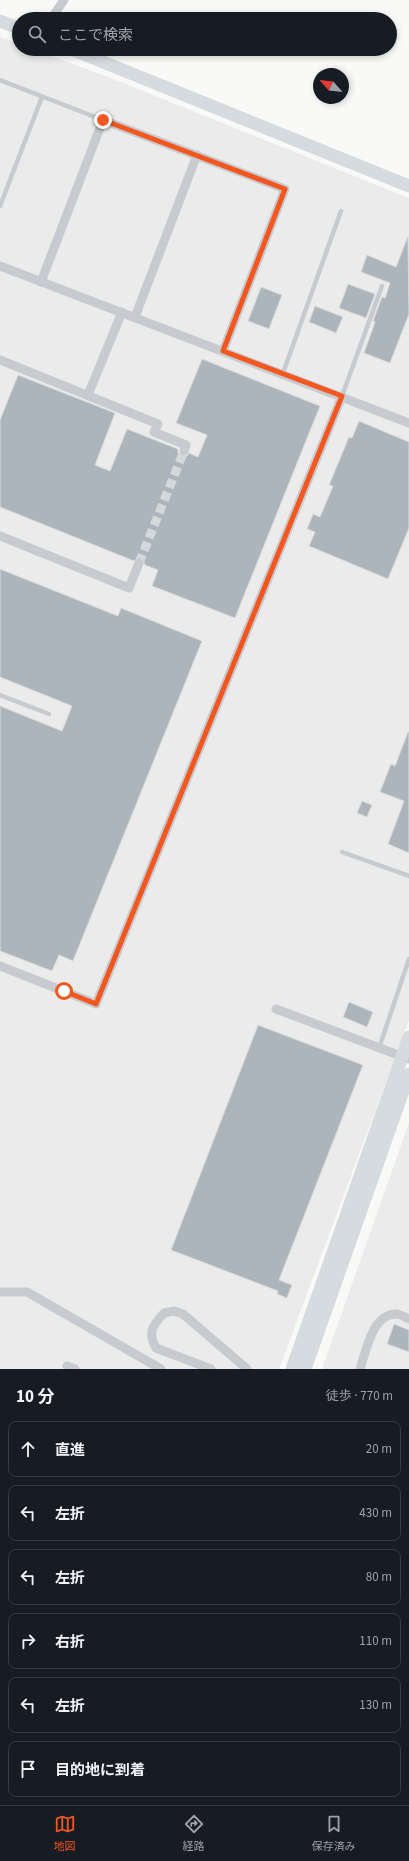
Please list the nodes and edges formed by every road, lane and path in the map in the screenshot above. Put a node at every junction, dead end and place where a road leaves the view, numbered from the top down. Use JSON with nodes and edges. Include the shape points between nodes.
{"nodes":[{"id":1,"x":64,"y":0,"type":"edge"},
{"id":2,"x":56,"y":12,"type":"edge"},
{"id":3,"x":0,"y":21,"type":"edge"},
{"id":4,"x":12,"y":25,"type":"edge"},
{"id":5,"x":88,"y":56,"type":"edge"},
{"id":6,"x":0,"y":80,"type":"edge"},
{"id":7,"x":42,"y":96,"type":"junction"},
{"id":8,"x":103,"y":120,"type":"junction"},
{"id":9,"x":197,"y":156,"type":"junction"},
{"id":10,"x":409,"y":186,"type":"edge"},
{"id":11,"x":0,"y":206,"type":"edge"},
{"id":12,"x":341,"y":211,"type":"dead end"},
{"id":13,"x":0,"y":266,"type":"edge"},
{"id":14,"x":41,"y":282,"type":"junction"},
{"id":15,"x":382,"y":286,"type":"dead end"},
{"id":16,"x":122,"y":312,"type":"junction"},
{"id":17,"x":135,"y":317,"type":"junction"},
{"id":18,"x":223,"y":351,"type":"junction"},
{"id":19,"x":0,"y":360,"type":"edge"},
{"id":20,"x":283,"y":373,"type":"junction"},
{"id":21,"x":88,"y":395,"type":"junction"},
{"id":22,"x":342,"y":396,"type":"junction"},
{"id":23,"x":408,"y":420,"type":"edge"},
{"id":24,"x":184,"y":451,"type":"dead end"},
{"id":25,"x":0,"y":536,"type":"edge"},
{"id":26,"x":139,"y":563,"type":"tunnel mouth"},
{"id":27,"x":0,"y":695,"type":"edge"},
{"id":28,"x":49,"y":714,"type":"dead end"},
{"id":29,"x":342,"y":852,"type":"dead end"},
{"id":30,"x":409,"y":876,"type":"edge"},
{"id":31,"x":409,"y":958,"type":"edge"},
{"id":32,"x":0,"y":966,"type":"edge"},
{"id":33,"x":276,"y":1009,"type":"dead end"},
{"id":34,"x":409,"y":1037,"type":"edge"},
{"id":35,"x":379,"y":1048,"type":"junction"},
{"id":36,"x":405,"y":1058,"type":"edge"},
{"id":37,"x":409,"y":1074,"type":"edge"},
{"id":38,"x":0,"y":1292,"type":"edge"},
{"id":39,"x":409,"y":1319,"type":"edge"},
{"id":40,"x":161,"y":1369,"type":"edge"},
{"id":41,"x":211,"y":1369,"type":"edge"},
{"id":42,"x":247,"y":1369,"type":"edge"},
{"id":43,"x":292,"y":1369,"type":"edge"},
{"id":44,"x":304,"y":1369,"type":"edge"},
{"id":45,"x":360,"y":1369,"type":"edge"}],
"edges":[{"from":1,"to":2,"type":"street"},
{"from":3,"to":4,"type":"street"},
{"from":5,"to":10,"type":"street"},
{"from":6,"to":7,"type":"lane"},
{"from":7,"to":8,"type":"lane"},
{"from":7,"to":11,"type":"lane"},
{"from":8,"to":9,"type":"street"},
{"from":8,"to":14,"type":"street"},
{"from":9,"to":17,"type":"street"},
{"from":9,"to":18,"type":"street","via":[[285,189]]},
{"from":12,"to":20,"type":"lane"},
{"from":13,"to":14,"type":"street"},
{"from":14,"to":16,"type":"street"},
{"from":15,"to":22,"type":"lane"},
{"from":16,"to":17,"type":"street"},
{"from":16,"to":21,"type":"street"},
{"from":17,"to":18,"type":"street"},
{"from":18,"to":20,"type":"street"},
{"from":19,"to":21,"type":"street"},
{"from":20,"to":22,"type":"street"},
{"from":21,"to":24,"type":"street","via":[[158,424],[154,432],[186,445]]},
{"from":22,"to":23,"type":"street"},
{"from":22,"to":32,"type":"street","via":[[96,1004]]},
{"from":25,"to":26,"type":"street","via":[[128,588]]},
{"from":27,"to":28,"type":"lane"},
{"from":29,"to":30,"type":"lane"},
{"from":31,"to":35,"type":"lane"},
{"from":33,"to":35,"type":"street"},
{"from":34,"to":36,"type":"street"},
{"from":35,"to":36,"type":"street"},
{"from":36,"to":43,"type":"street"},
{"from":37,"to":44,"type":"street"},
{"from":38,"to":40,"type":"street","via":[[27,1292]]},
{"from":39,"to":45,"type":"street","via":[[397,1314],[387,1316],[379,1322]]},
{"from":41,"to":42,"type":"street","via":[[156,1348],[151,1340],[152,1330],[164,1313],[174,1311],[183,1314]]}]}
